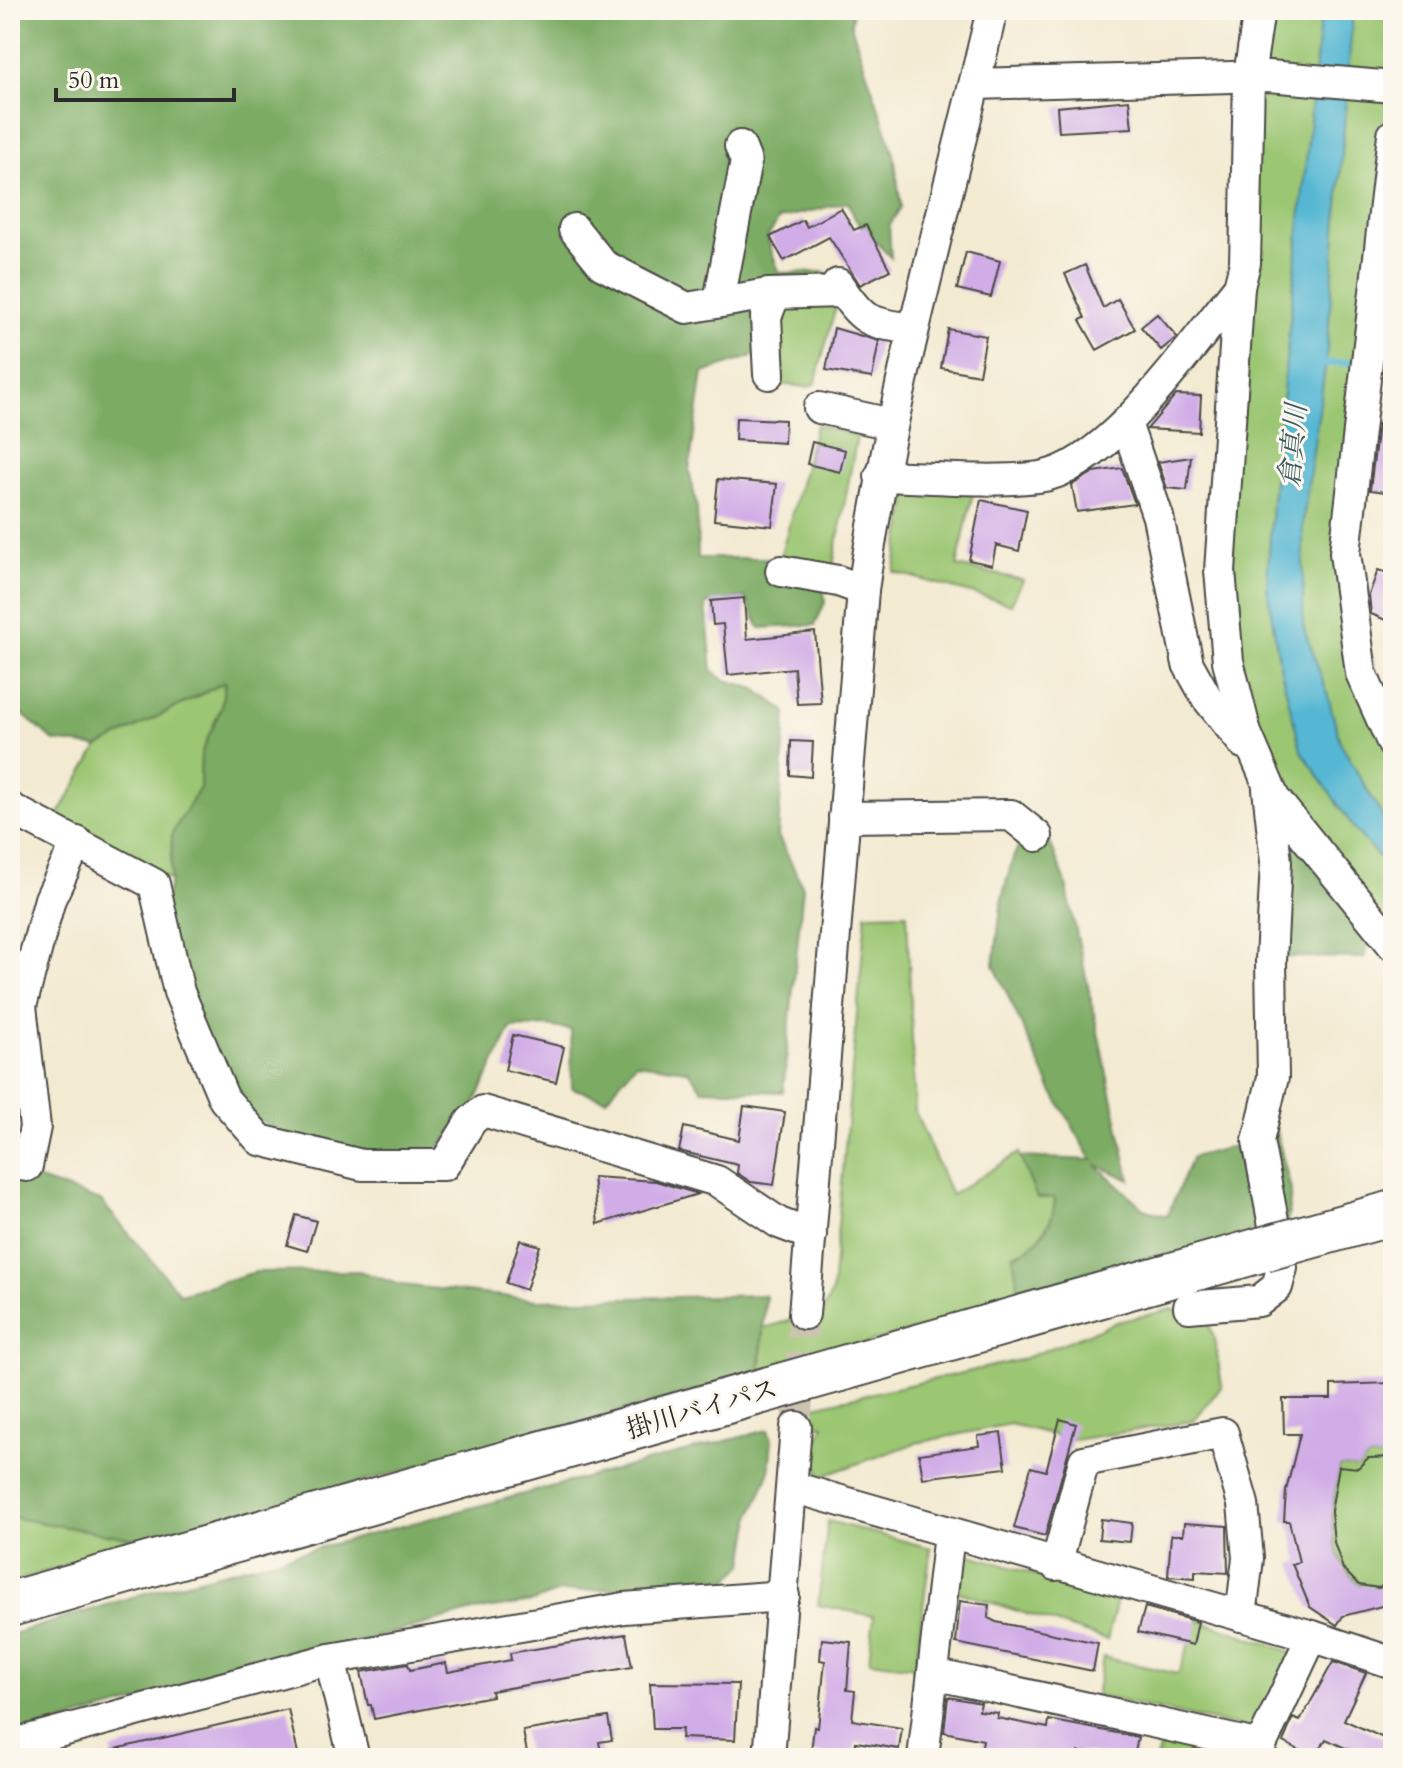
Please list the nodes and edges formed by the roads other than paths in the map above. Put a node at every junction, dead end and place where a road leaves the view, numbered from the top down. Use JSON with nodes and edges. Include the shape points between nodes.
{"nodes":[{"id":1,"x":992,"y":10,"type":"edge"},
{"id":2,"x":1259,"y":10,"type":"edge"},
{"id":3,"x":1259,"y":76,"type":"junction"},
{"id":4,"x":975,"y":84,"type":"junction"},
{"id":5,"x":1391,"y":87,"type":"edge"},
{"id":6,"x":1393,"y":135,"type":"edge"},
{"id":7,"x":740,"y":146,"type":"dead end"},
{"id":8,"x":574,"y":229,"type":"dead end"},
{"id":9,"x":1239,"y":287,"type":"junction"},
{"id":10,"x":775,"y":294,"type":"junction"},
{"id":11,"x":719,"y":301,"type":"junction"},
{"id":12,"x":913,"y":329,"type":"junction"},
{"id":13,"x":769,"y":374,"type":"dead end"},
{"id":14,"x":819,"y":408,"type":"dead end"},
{"id":15,"x":1126,"y":423,"type":"junction"},
{"id":16,"x":891,"y":424,"type":"junction"},
{"id":17,"x":880,"y":476,"type":"junction"},
{"id":18,"x":781,"y":571,"type":"dead end"},
{"id":19,"x":863,"y":590,"type":"junction"},
{"id":20,"x":1393,"y":744,"type":"edge"},
{"id":21,"x":1262,"y":772,"type":"junction"},
{"id":22,"x":10,"y":808,"type":"edge"},
{"id":23,"x":844,"y":817,"type":"junction"},
{"id":24,"x":1037,"y":836,"type":"dead end"},
{"id":25,"x":77,"y":842,"type":"junction"},
{"id":26,"x":1393,"y":945,"type":"edge"},
{"id":27,"x":16,"y":1005,"type":"edge"},
{"id":28,"x":10,"y":1163,"type":"edge"},
{"id":29,"x":1393,"y":1213,"type":"edge"},
{"id":30,"x":811,"y":1235,"type":"junction"},
{"id":31,"x":1189,"y":1307,"type":"dead end"},
{"id":32,"x":804,"y":1314,"type":"tunnel mouth"},
{"id":33,"x":796,"y":1427,"type":"tunnel mouth"},
{"id":34,"x":792,"y":1487,"type":"junction"},
{"id":35,"x":949,"y":1534,"type":"junction"},
{"id":36,"x":1056,"y":1565,"type":"junction"},
{"id":37,"x":784,"y":1596,"type":"junction"},
{"id":38,"x":10,"y":1604,"type":"edge"},
{"id":39,"x":1241,"y":1616,"type":"junction"},
{"id":40,"x":1312,"y":1636,"type":"junction"},
{"id":41,"x":330,"y":1659,"type":"junction"},
{"id":42,"x":1393,"y":1663,"type":"edge"},
{"id":43,"x":933,"y":1674,"type":"junction"},
{"id":44,"x":10,"y":1745,"type":"edge"},
{"id":45,"x":1258,"y":1752,"type":"edge"},
{"id":46,"x":354,"y":1758,"type":"edge"},
{"id":47,"x":769,"y":1758,"type":"edge"},
{"id":48,"x":923,"y":1758,"type":"edge"}],
"edges":[{"from":1,"to":4,"type":"street"},
{"from":2,"to":3,"type":"street"},
{"from":3,"to":4,"type":"street"},
{"from":3,"to":5,"type":"street"},
{"from":3,"to":9,"type":"street"},
{"from":4,"to":12,"type":"street"},
{"from":6,"to":20,"type":"street","via":[[1345,553],[1361,673]]},
{"from":7,"to":11,"type":"street","via":[[746,161]]},
{"from":8,"to":11,"type":"street","via":[[603,265],[687,308]]},
{"from":9,"to":15,"type":"street"},
{"from":9,"to":21,"type":"street","via":[[1220,571],[1228,661]]},
{"from":10,"to":11,"type":"street"},
{"from":10,"to":12,"type":"street","via":[[840,288],[860,316]]},
{"from":10,"to":13,"type":"street","via":[[766,317]]},
{"from":12,"to":16,"type":"street"},
{"from":14,"to":16,"type":"street"},
{"from":15,"to":17,"type":"street","via":[[1073,467],[1040,477]]},
{"from":15,"to":21,"type":"street","via":[[1158,517],[1188,664]]},
{"from":16,"to":17,"type":"street"},
{"from":17,"to":19,"type":"street"},
{"from":18,"to":19,"type":"street"},
{"from":19,"to":23,"type":"street"},
{"from":21,"to":26,"type":"street","via":[[1274,798]]},
{"from":21,"to":31,"type":"street","via":[[1276,862],[1273,1077],[1258,1141],[1282,1268],[1277,1287],[1259,1301]]},
{"from":22,"to":25,"type":"street"},
{"from":23,"to":24,"type":"street","via":[[1011,815]]},
{"from":23,"to":30,"type":"street"},
{"from":25,"to":27,"type":"street","via":[[50,899]]},
{"from":25,"to":30,"type":"street","via":[[154,884],[179,992],[224,1099],[260,1140],[362,1165],[444,1165],[483,1111],[717,1181],[779,1223]]},
{"from":27,"to":28,"type":"street","via":[[35,1127],[27,1166]]},
{"from":29,"to":38,"type":"highway","name":"掛川バイパス","bridge":true},
{"from":30,"to":32,"type":"street"},
{"from":33,"to":34,"type":"street"},
{"from":34,"to":35,"type":"street"},
{"from":34,"to":37,"type":"street"},
{"from":35,"to":36,"type":"street"},
{"from":35,"to":43,"type":"street"},
{"from":36,"to":39,"type":"street"},
{"from":36,"to":39,"type":"street","via":[[1084,1461],[1223,1433],[1243,1504],[1247,1545]]},
{"from":37,"to":41,"type":"street","via":[[624,1608]]},
{"from":37,"to":47,"type":"street"},
{"from":39,"to":40,"type":"street"},
{"from":40,"to":42,"type":"street"},
{"from":40,"to":45,"type":"street"},
{"from":41,"to":44,"type":"street"},
{"from":41,"to":46,"type":"street"},
{"from":43,"to":45,"type":"street"},
{"from":43,"to":48,"type":"street"}]}
